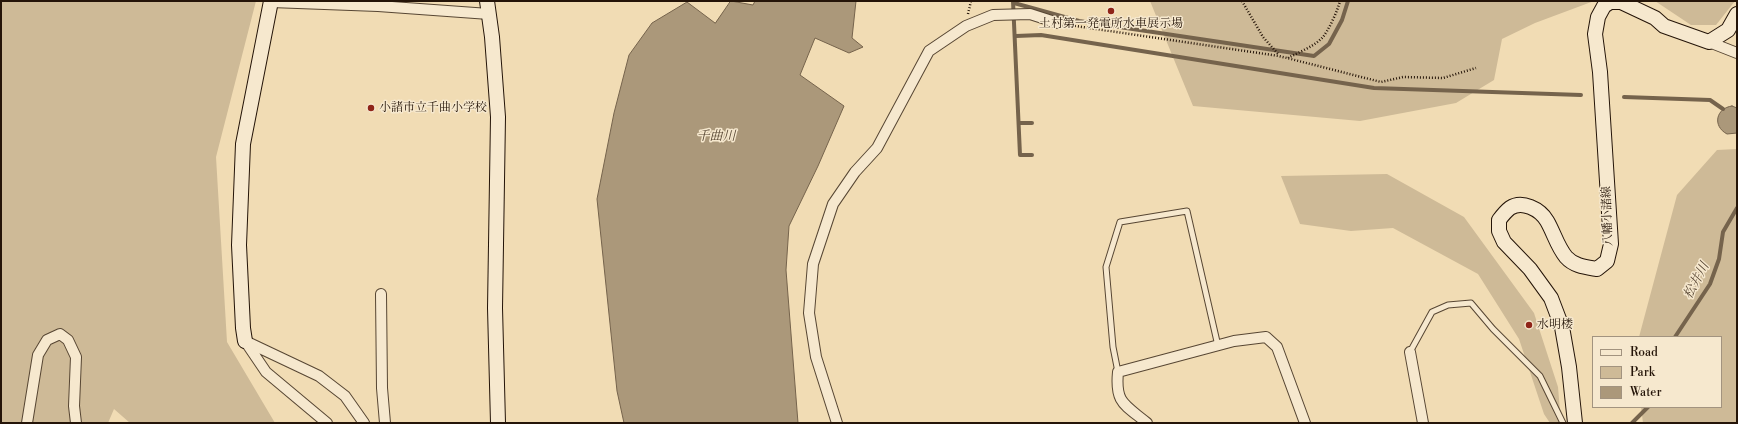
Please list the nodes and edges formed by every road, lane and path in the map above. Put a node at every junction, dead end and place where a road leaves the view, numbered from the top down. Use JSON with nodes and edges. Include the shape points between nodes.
{"nodes":[{"id":1,"x":271,"y":1,"type":"edge"},
{"id":2,"x":1242,"y":1,"type":"edge"},
{"id":3,"x":1340,"y":1,"type":"edge"},
{"id":4,"x":488,"y":7,"type":"edge"},
{"id":5,"x":1737,"y":14,"type":"edge"},
{"id":6,"x":1058,"y":23,"type":"joint"},
{"id":7,"x":1709,"y":42,"type":"junction"},
{"id":8,"x":1737,"y":52,"type":"edge"},
{"id":9,"x":1279,"y":56,"type":"junction"},
{"id":10,"x":1288,"y":58,"type":"junction"},
{"id":11,"x":1476,"y":68,"type":"dead end"},
{"id":12,"x":381,"y":294,"type":"dead end"},
{"id":13,"x":245,"y":341,"type":"junction"},
{"id":14,"x":1218,"y":346,"type":"junction"},
{"id":15,"x":1410,"y":352,"type":"joint"},
{"id":16,"x":1118,"y":372,"type":"junction"},
{"id":17,"x":27,"y":423,"type":"edge"},
{"id":18,"x":76,"y":423,"type":"edge"},
{"id":19,"x":327,"y":423,"type":"edge"},
{"id":20,"x":364,"y":423,"type":"edge"},
{"id":21,"x":385,"y":423,"type":"edge"},
{"id":22,"x":498,"y":423,"type":"edge"},
{"id":23,"x":837,"y":423,"type":"edge"},
{"id":24,"x":1147,"y":423,"type":"edge"},
{"id":25,"x":1305,"y":423,"type":"edge"},
{"id":26,"x":1423,"y":423,"type":"edge"},
{"id":27,"x":1563,"y":423,"type":"edge"},
{"id":28,"x":1576,"y":423,"type":"edge"}],
"edges":[{"from":1,"to":4,"type":"street","via":[[378,6]]},
{"from":1,"to":13,"type":"main road","via":[[243,144],[239,245]]},
{"from":2,"to":9,"type":"path","via":[[1263,37]]},
{"from":3,"to":10,"type":"path","via":[[1322,38]]},
{"from":4,"to":22,"type":"main road","via":[[498,117],[495,308]]},
{"from":5,"to":7,"type":"main road","via":[[1728,30]]},
{"from":6,"to":9,"type":"path"},
{"from":6,"to":23,"type":"street","via":[[1030,14],[993,15],[966,26],[928,51],[877,148],[855,172],[833,204],[813,264],[809,313],[816,357]]},
{"from":7,"to":8,"type":"street"},
{"from":7,"to":28,"type":"main road","name":"八幡小諸線","via":[[1664,26],[1655,18],[1621,2],[1610,2],[1598,16],[1595,34],[1611,244],[1607,261],[1597,269],[1581,267],[1566,257],[1546,220],[1536,210],[1524,205],[1509,209],[1499,220],[1499,231],[1504,242],[1530,269],[1551,298],[1562,327]]},
{"from":9,"to":10,"type":"path"},
{"from":10,"to":11,"type":"path","via":[[1381,82],[1403,77],[1443,78]]},
{"from":12,"to":21,"type":"street"},
{"from":13,"to":19,"type":"street","via":[[266,372]]},
{"from":13,"to":20,"type":"street","via":[[319,376],[345,396]]},
{"from":14,"to":16,"type":"street"},
{"from":14,"to":16,"type":"lane","via":[[1187,211],[1120,222],[1106,267],[1113,347]]},
{"from":14,"to":25,"type":"street","via":[[1266,337],[1272,342],[1277,347]]},
{"from":15,"to":26,"type":"street"},
{"from":15,"to":27,"type":"lane","via":[[1432,312],[1448,305],[1471,303],[1540,376]]},
{"from":16,"to":24,"type":"street","via":[[1116,389],[1122,403]]},
{"from":17,"to":18,"type":"street","via":[[38,355],[46,340],[60,334],[68,340],[76,356]]}]}
